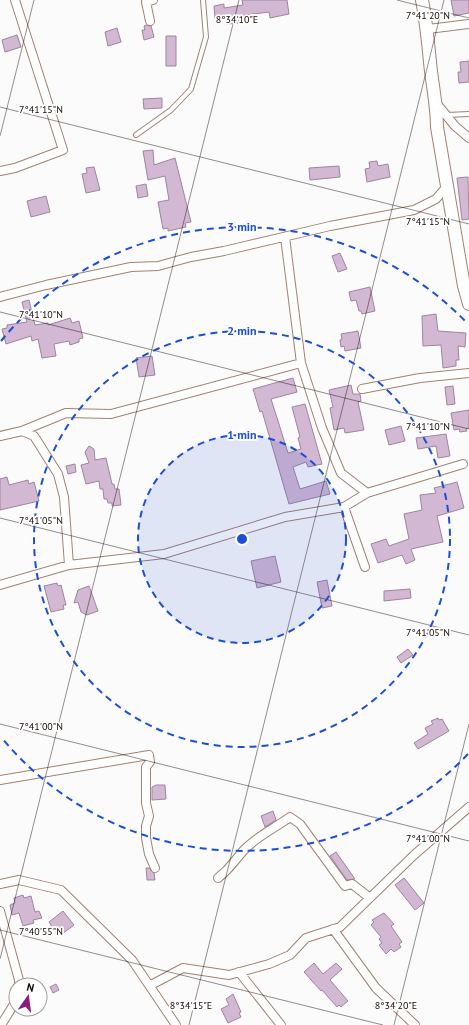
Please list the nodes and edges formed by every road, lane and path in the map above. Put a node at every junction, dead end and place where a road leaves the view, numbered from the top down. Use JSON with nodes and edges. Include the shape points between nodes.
{"nodes":[{"id":1,"x":15,"y":0,"type":"edge"},
{"id":2,"x":153,"y":0,"type":"edge"},
{"id":3,"x":203,"y":0,"type":"edge"},
{"id":4,"x":422,"y":0,"type":"edge"},
{"id":5,"x":150,"y":21,"type":"dead end"},
{"id":6,"x":469,"y":24,"type":"edge"},
{"id":7,"x":428,"y":30,"type":"junction"},
{"id":8,"x":437,"y":104,"type":"junction"},
{"id":9,"x":469,"y":114,"type":"edge"},
{"id":10,"x":447,"y":115,"type":"junction"},
{"id":11,"x":136,"y":135,"type":"dead end"},
{"id":12,"x":469,"y":138,"type":"edge"},
{"id":13,"x":0,"y":171,"type":"edge"},
{"id":14,"x":448,"y":186,"type":"junction"},
{"id":15,"x":436,"y":199,"type":"junction"},
{"id":16,"x":449,"y":201,"type":"junction"},
{"id":17,"x":285,"y":238,"type":"junction"},
{"id":18,"x":0,"y":297,"type":"edge"},
{"id":19,"x":469,"y":304,"type":"edge"},
{"id":20,"x":301,"y":362,"type":"junction"},
{"id":21,"x":469,"y":374,"type":"edge"},
{"id":22,"x":362,"y":389,"type":"dead end"},
{"id":23,"x":22,"y":431,"type":"junction"},
{"id":24,"x":0,"y":436,"type":"edge"},
{"id":25,"x":464,"y":464,"type":"dead end"},
{"id":26,"x":367,"y":494,"type":"junction"},
{"id":27,"x":344,"y":507,"type":"junction"},
{"id":28,"x":69,"y":564,"type":"junction"},
{"id":29,"x":365,"y":567,"type":"dead end"},
{"id":30,"x":0,"y":586,"type":"edge"},
{"id":31,"x":0,"y":780,"type":"edge"},
{"id":32,"x":469,"y":807,"type":"edge"},
{"id":33,"x":156,"y":868,"type":"dead end"},
{"id":34,"x":218,"y":878,"type":"dead end"},
{"id":35,"x":0,"y":884,"type":"edge"},
{"id":36,"x":370,"y":898,"type":"junction"},
{"id":37,"x":0,"y":911,"type":"edge"},
{"id":38,"x":333,"y":929,"type":"junction"},
{"id":39,"x":240,"y":972,"type":"junction"},
{"id":40,"x":18,"y":977,"type":"edge"},
{"id":41,"x":151,"y":985,"type":"junction"},
{"id":42,"x":8,"y":1014,"type":"edge"},
{"id":43,"x":1,"y":1025,"type":"edge"},
{"id":44,"x":176,"y":1025,"type":"edge"},
{"id":45,"x":281,"y":1025,"type":"edge"},
{"id":46,"x":414,"y":1025,"type":"edge"}],
"edges":[{"from":1,"to":13,"type":"street","via":[[63,150]]},
{"from":2,"to":5,"type":"street","via":[[146,2]]},
{"from":3,"to":11,"type":"lane","via":[[206,37],[191,89],[171,110]]},
{"from":4,"to":7,"type":"street"},
{"from":6,"to":7,"type":"street"},
{"from":7,"to":8,"type":"street"},
{"from":8,"to":10,"type":"street"},
{"from":8,"to":14,"type":"street","via":[[437,127]]},
{"from":9,"to":10,"type":"lane"},
{"from":10,"to":12,"type":"street"},
{"from":14,"to":15,"type":"street"},
{"from":14,"to":16,"type":"street"},
{"from":15,"to":16,"type":"street"},
{"from":15,"to":17,"type":"street","via":[[414,210],[365,218]]},
{"from":16,"to":19,"type":"street"},
{"from":17,"to":18,"type":"street","via":[[158,266],[131,267]]},
{"from":17,"to":20,"type":"street"},
{"from":20,"to":23,"type":"street","via":[[111,414],[66,413]]},
{"from":20,"to":26,"type":"street","via":[[322,428],[341,473]]},
{"from":21,"to":22,"type":"street","via":[[420,378]]},
{"from":23,"to":24,"type":"street"},
{"from":23,"to":28,"type":"street","via":[[34,436],[58,474],[64,497]]},
{"from":25,"to":26,"type":"street"},
{"from":26,"to":27,"type":"street"},
{"from":27,"to":28,"type":"street","via":[[285,516],[164,554]]},
{"from":27,"to":29,"type":"street"},
{"from":28,"to":30,"type":"street"},
{"from":31,"to":33,"type":"street","via":[[150,755],[150,762],[146,768],[146,804],[149,816],[146,838],[149,854]]},
{"from":32,"to":36,"type":"street"},
{"from":34,"to":36,"type":"street","via":[[232,868],[244,850],[290,817],[300,824],[345,886],[352,884]]},
{"from":35,"to":41,"type":"street","via":[[19,880],[61,890],[132,960]]},
{"from":36,"to":38,"type":"street","via":[[340,927]]},
{"from":37,"to":40,"type":"street"},
{"from":38,"to":39,"type":"street","via":[[306,938],[290,955]]},
{"from":38,"to":46,"type":"street","via":[[376,988]]},
{"from":39,"to":41,"type":"street","via":[[229,975],[183,968]]},
{"from":39,"to":45,"type":"street"},
{"from":41,"to":44,"type":"street"},
{"from":42,"to":43,"type":"street"}]}
